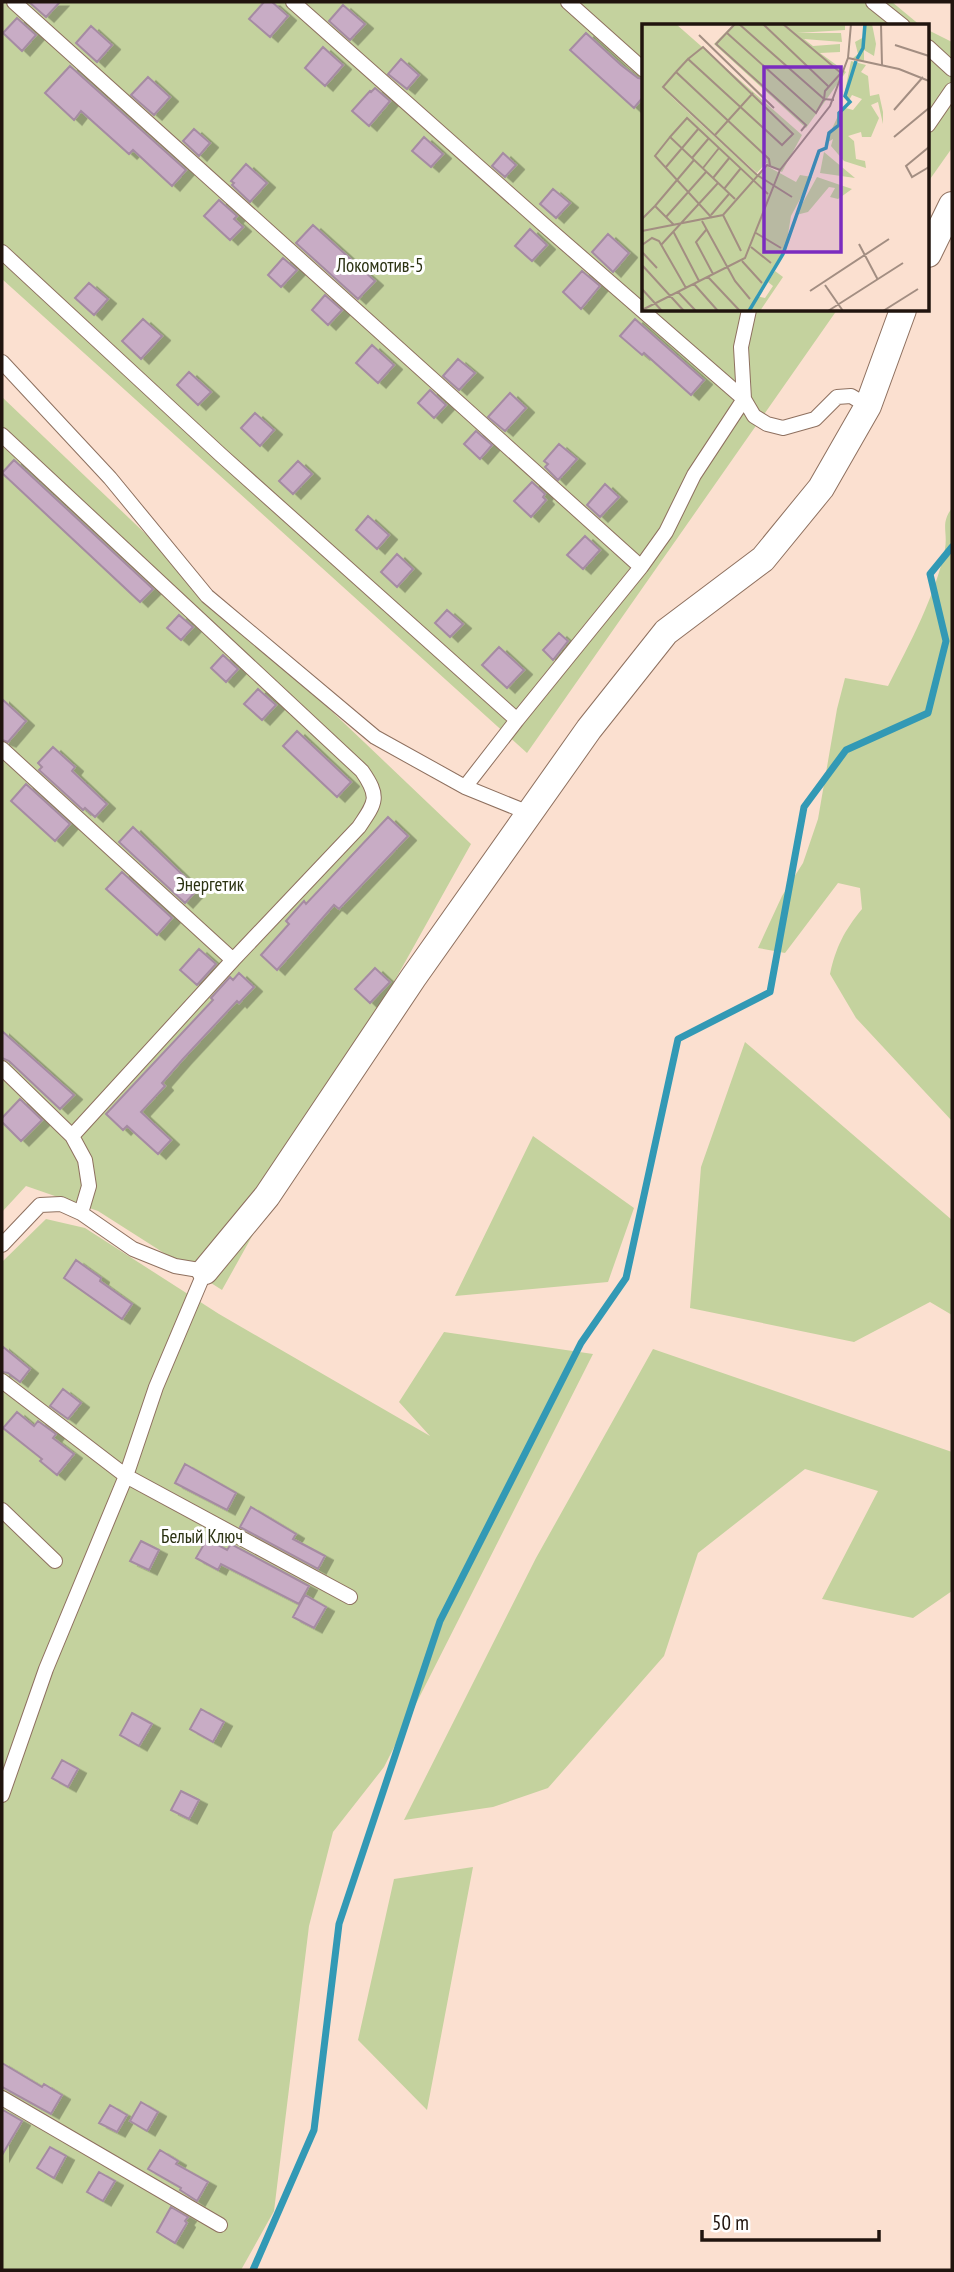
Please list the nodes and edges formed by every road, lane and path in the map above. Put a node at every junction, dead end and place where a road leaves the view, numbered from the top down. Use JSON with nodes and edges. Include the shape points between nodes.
{"nodes":[{"id":1,"x":14,"y":2,"type":"edge"},
{"id":2,"x":293,"y":2,"type":"edge"},
{"id":3,"x":568,"y":2,"type":"edge"},
{"id":4,"x":873,"y":2,"type":"edge"},
{"id":5,"x":900,"y":24,"type":"edge"},
{"id":6,"x":930,"y":49,"type":"edge"},
{"id":7,"x":642,"y":68,"type":"edge"},
{"id":8,"x":952,"y":69,"type":"edge"},
{"id":9,"x":952,"y":90,"type":"edge"},
{"id":10,"x":930,"y":122,"type":"edge"},
{"id":11,"x":952,"y":205,"type":"edge"},
{"id":12,"x":930,"y":250,"type":"edge"},
{"id":13,"x":2,"y":252,"type":"edge"},
{"id":14,"x":642,"y":310,"type":"edge"},
{"id":15,"x":644,"y":312,"type":"edge"},
{"id":16,"x":749,"y":312,"type":"edge"},
{"id":17,"x":901,"y":312,"type":"edge"},
{"id":18,"x":2,"y":362,"type":"edge"},
{"id":19,"x":744,"y":399,"type":"junction"},
{"id":20,"x":868,"y":407,"type":"junction"},
{"id":21,"x":2,"y":435,"type":"edge"},
{"id":22,"x":641,"y":567,"type":"junction"},
{"id":23,"x":517,"y":720,"type":"junction"},
{"id":24,"x":2,"y":749,"type":"edge"},
{"id":25,"x":465,"y":787,"type":"junction"},
{"id":26,"x":529,"y":813,"type":"junction"},
{"id":27,"x":233,"y":960,"type":"junction"},
{"id":28,"x":2,"y":1068,"type":"edge"},
{"id":29,"x":72,"y":1136,"type":"junction"},
{"id":30,"x":81,"y":1213,"type":"junction"},
{"id":31,"x":2,"y":1245,"type":"edge"},
{"id":32,"x":205,"y":1271,"type":"junction"},
{"id":33,"x":2,"y":1381,"type":"edge"},
{"id":34,"x":126,"y":1476,"type":"junction"},
{"id":35,"x":2,"y":1510,"type":"edge"},
{"id":36,"x":55,"y":1560,"type":"dead end"},
{"id":37,"x":350,"y":1597,"type":"dead end"},
{"id":38,"x":2,"y":1795,"type":"edge"},
{"id":39,"x":2,"y":2098,"type":"edge"},
{"id":40,"x":220,"y":2225,"type":"dead end"}],
"edges":[{"from":1,"to":22,"type":"lane"},
{"from":2,"to":14,"type":"lane"},
{"from":3,"to":7,"type":"lane"},
{"from":4,"to":5,"type":"lane"},
{"from":6,"to":8,"type":"lane"},
{"from":9,"to":10,"type":"lane"},
{"from":11,"to":12,"type":"street"},
{"from":13,"to":23,"type":"lane"},
{"from":15,"to":19,"type":"lane"},
{"from":16,"to":19,"type":"lane","via":[[741,347]]},
{"from":17,"to":20,"type":"street"},
{"from":18,"to":25,"type":"lane","via":[[110,478],[207,596],[376,737]]},
{"from":19,"to":20,"type":"lane","via":[[754,415],[783,428],[815,419],[837,397],[851,396]]},
{"from":19,"to":22,"type":"lane"},
{"from":20,"to":26,"type":"street","via":[[821,488],[764,559],[666,632]]},
{"from":21,"to":27,"type":"lane","via":[[362,771],[373,788],[375,804],[359,827]]},
{"from":22,"to":23,"type":"lane"},
{"from":23,"to":25,"type":"lane"},
{"from":24,"to":27,"type":"lane"},
{"from":25,"to":26,"type":"lane"},
{"from":26,"to":32,"type":"street","via":[[267,1196]]},
{"from":27,"to":29,"type":"lane"},
{"from":28,"to":29,"type":"lane"},
{"from":29,"to":30,"type":"lane","via":[[85,1160],[89,1186]]},
{"from":30,"to":31,"type":"lane","via":[[61,1204],[40,1205]]},
{"from":30,"to":32,"type":"lane","via":[[132,1249],[175,1266]]},
{"from":32,"to":34,"type":"lane","via":[[156,1387]]},
{"from":33,"to":34,"type":"lane"},
{"from":34,"to":37,"type":"lane"},
{"from":34,"to":38,"type":"lane","via":[[46,1669]]},
{"from":35,"to":36,"type":"lane"},
{"from":39,"to":40,"type":"lane"}]}
